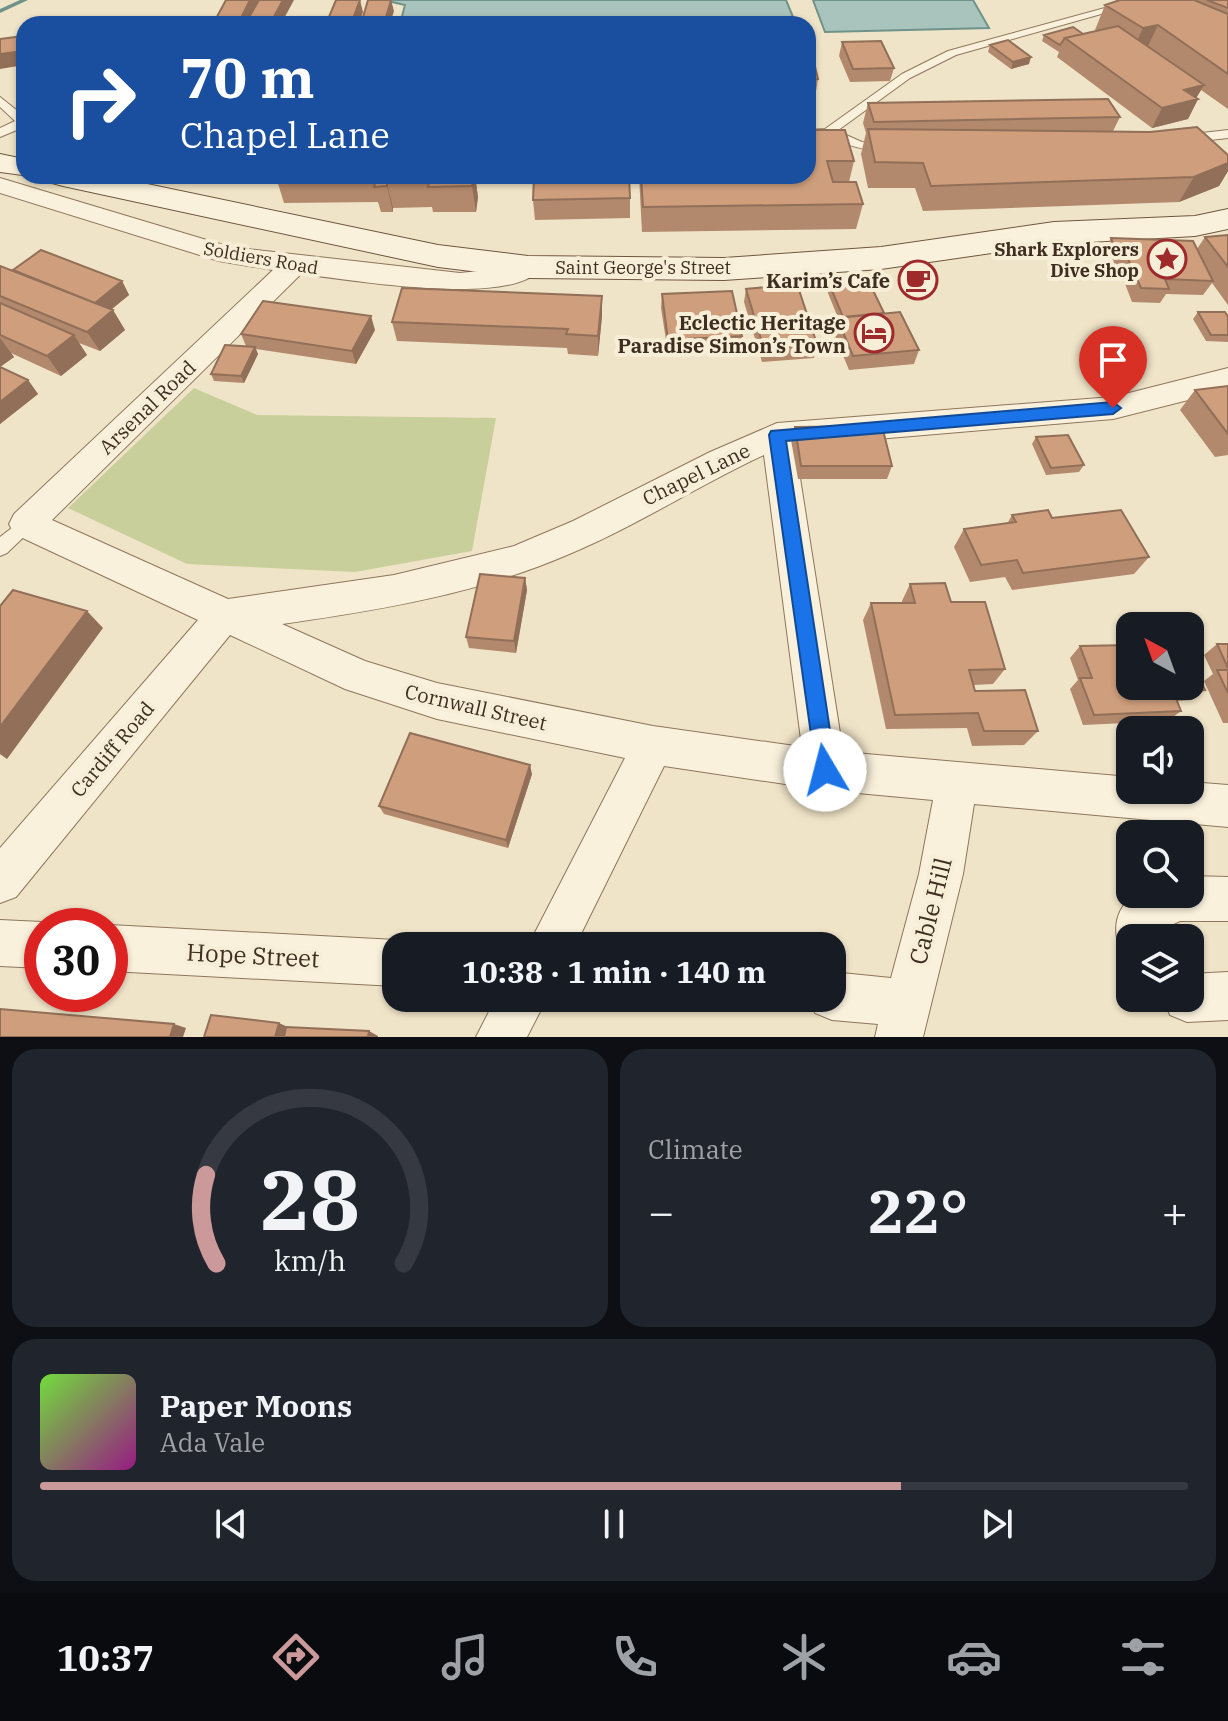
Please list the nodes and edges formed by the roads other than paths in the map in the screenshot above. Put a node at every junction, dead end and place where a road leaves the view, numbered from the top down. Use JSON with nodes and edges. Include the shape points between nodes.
{"nodes":[{"id":1,"x":1146,"y":0,"type":"edge"},
{"id":2,"x":0,"y":101,"type":"edge"},
{"id":3,"x":16,"y":115,"type":"edge"},
{"id":4,"x":828,"y":132,"type":"junction"},
{"id":5,"x":816,"y":133,"type":"edge"},
{"id":6,"x":1228,"y":134,"type":"edge"},
{"id":7,"x":1173,"y":141,"type":"edge"},
{"id":8,"x":908,"y":146,"type":"edge"},
{"id":9,"x":100,"y":184,"type":"edge"},
{"id":10,"x":0,"y":185,"type":"edge"},
{"id":11,"x":1228,"y":219,"type":"edge"},
{"id":12,"x":295,"y":265,"type":"junction"},
{"id":13,"x":528,"y":267,"type":"junction"},
{"id":14,"x":1228,"y":379,"type":"edge"},
{"id":15,"x":777,"y":435,"type":"junction"},
{"id":16,"x":26,"y":524,"type":"junction"},
{"id":17,"x":0,"y":548,"type":"edge"},
{"id":18,"x":224,"y":616,"type":"junction"},
{"id":19,"x":653,"y":745,"type":"junction"},
{"id":20,"x":825,"y":770,"type":"junction"},
{"id":21,"x":957,"y":784,"type":"junction"},
{"id":22,"x":1228,"y":806,"type":"edge"},
{"id":23,"x":0,"y":881,"type":"edge"},
{"id":24,"x":1228,"y":899,"type":"edge"},
{"id":25,"x":1139,"y":924,"type":"edge"},
{"id":26,"x":558,"y":932,"type":"edge"},
{"id":27,"x":0,"y":943,"type":"edge"},
{"id":28,"x":24,"y":944,"type":"edge"},
{"id":29,"x":128,"y":949,"type":"edge"},
{"id":30,"x":382,"y":962,"type":"edge"},
{"id":31,"x":1228,"y":996,"type":"edge"},
{"id":32,"x":1204,"y":997,"type":"edge"},
{"id":33,"x":846,"y":1001,"type":"edge"},
{"id":34,"x":515,"y":1012,"type":"edge"},
{"id":35,"x":903,"y":1020,"type":"edge"},
{"id":36,"x":500,"y":1037,"type":"edge"}],
"edges":[{"from":1,"to":4,"type":"lane","via":[[952,53],[906,76]]},
{"from":2,"to":3,"type":"lane"},
{"from":4,"to":5,"type":"lane"},
{"from":4,"to":8,"type":"lane","via":[[860,146]]},
{"from":6,"to":7,"type":"lane"},
{"from":9,"to":13,"type":"main road","name":"Saint George's Street","via":[[438,256]]},
{"from":10,"to":12,"type":"street","name":"Soldiers Road","via":[[188,245]]},
{"from":11,"to":13,"type":"main road","name":"Saint George's Street","via":[[1195,226],[1054,233],[881,258],[739,268]]},
{"from":12,"to":13,"type":"street","name":"Soldiers Road","via":[[460,282],[501,278]]},
{"from":12,"to":16,"type":"street","name":"Arsenal Road"},
{"from":14,"to":15,"type":"street","name":"Chapel Lane","via":[[1113,408]]},
{"from":15,"to":18,"type":"street","name":"Chapel Lane","via":[[557,544],[496,564],[370,595]]},
{"from":15,"to":20,"type":"street"},
{"from":16,"to":17,"type":"lane","name":"Arsenal Road"},
{"from":16,"to":18,"type":"street","name":"Cornwall Street"},
{"from":18,"to":19,"type":"street","name":"Cornwall Street","via":[[359,677],[437,701]]},
{"from":18,"to":23,"type":"street","name":"Cardiff Road"},
{"from":19,"to":20,"type":"street","name":"Cornwall Street"},
{"from":19,"to":26,"type":"street"},
{"from":20,"to":21,"type":"street","name":"Cornwall Street"},
{"from":21,"to":22,"type":"street","name":"Cornwall Street"},
{"from":21,"to":35,"type":"street","name":"Cable Hill","via":[[941,874]]},
{"from":24,"to":25,"type":"street","via":[[1179,897],[1154,905]]},
{"from":27,"to":28,"type":"street"},
{"from":29,"to":30,"type":"street","name":"Hope Street"},
{"from":31,"to":32,"type":"street"},
{"from":33,"to":35,"type":"street"},
{"from":34,"to":36,"type":"street"}]}
